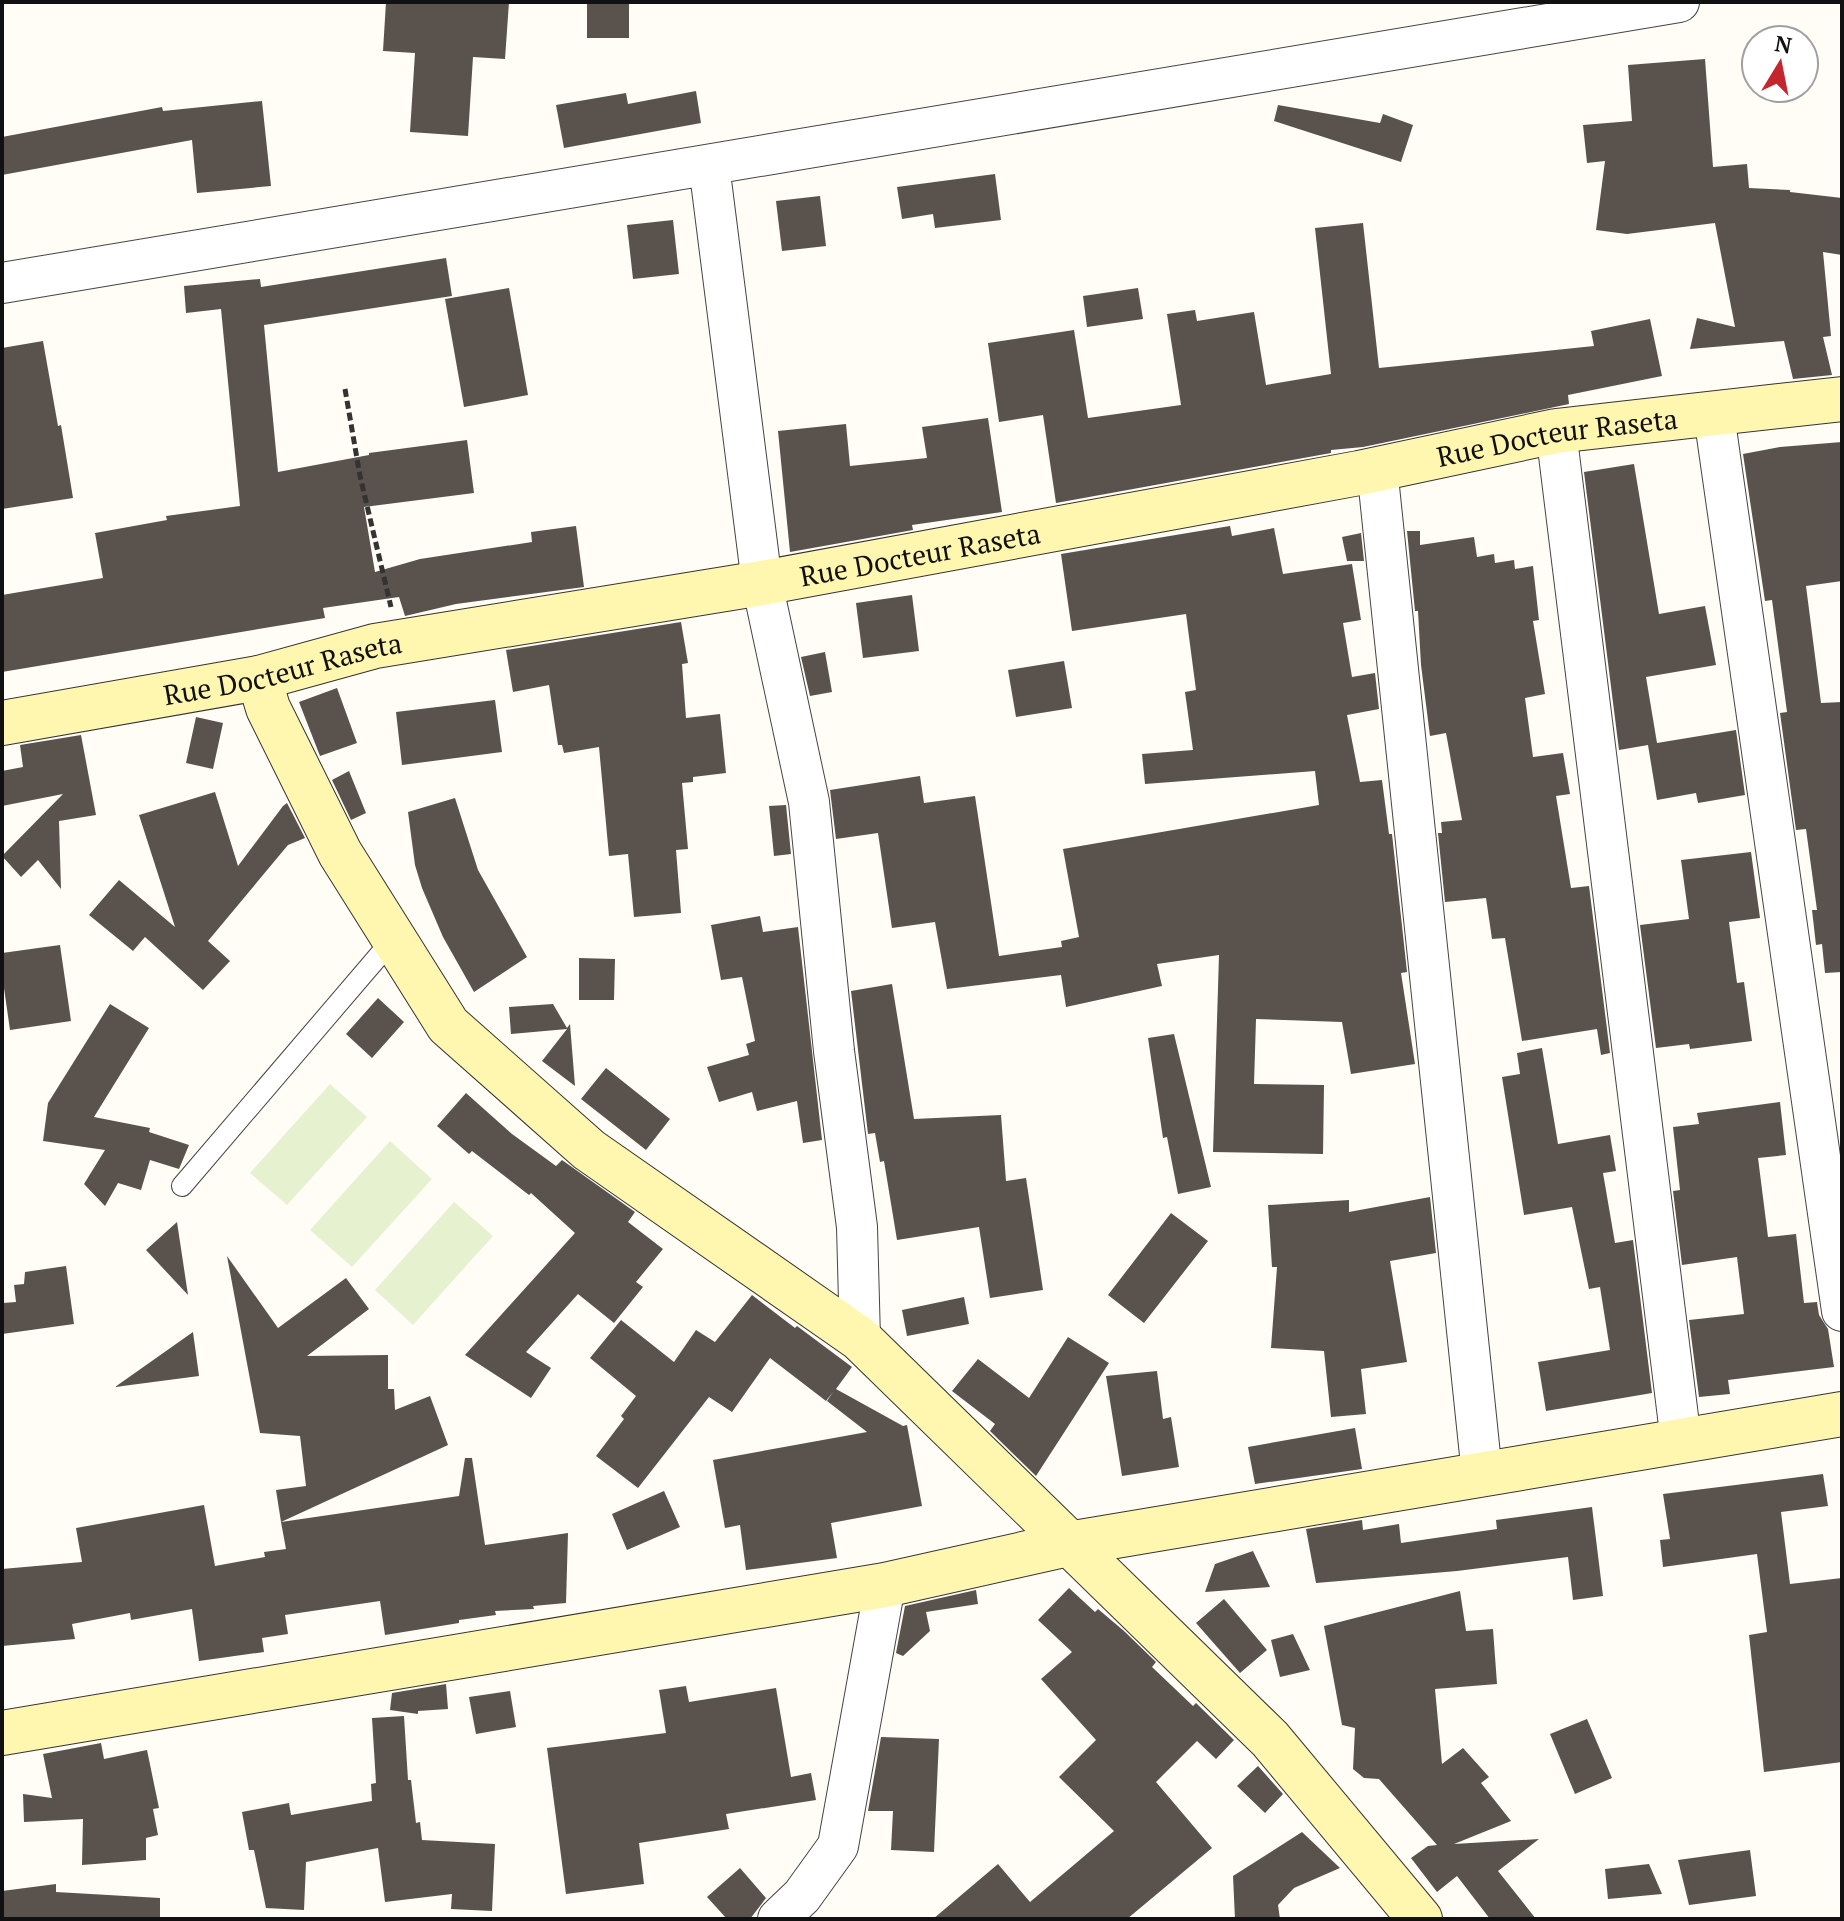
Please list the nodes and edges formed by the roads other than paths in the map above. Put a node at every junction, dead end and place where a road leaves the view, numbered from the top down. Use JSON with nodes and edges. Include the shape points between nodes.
{"nodes":[{"id":1,"x":1679,"y":2,"type":"edge"},
{"id":2,"x":1552,"y":12,"type":"edge"},
{"id":3,"x":709,"y":165,"type":"junction"},
{"id":4,"x":2,"y":283,"type":"edge"},
{"id":5,"x":1842,"y":399,"type":"edge"},
{"id":6,"x":1714,"y":415,"type":"junction"},
{"id":7,"x":1556,"y":431,"type":"junction"},
{"id":8,"x":1377,"y":468,"type":"junction"},
{"id":9,"x":762,"y":583,"type":"junction"},
{"id":10,"x":259,"y":678,"type":"junction"},
{"id":11,"x":2,"y":723,"type":"edge"},
{"id":12,"x":394,"y":938,"type":"junction"},
{"id":13,"x":182,"y":1186,"type":"dead end"},
{"id":14,"x":1842,"y":1311,"type":"edge"},
{"id":15,"x":860,"y":1339,"type":"junction"},
{"id":16,"x":1842,"y":1414,"type":"edge"},
{"id":17,"x":1681,"y":1441,"type":"junction"},
{"id":18,"x":1482,"y":1474,"type":"junction"},
{"id":19,"x":1068,"y":1544,"type":"junction"},
{"id":20,"x":885,"y":1585,"type":"junction"},
{"id":21,"x":2,"y":1733,"type":"edge"},
{"id":22,"x":778,"y":1919,"type":"edge"},
{"id":23,"x":1420,"y":1919,"type":"edge"}],
"edges":[{"from":1,"to":2,"type":"street"},
{"from":2,"to":3,"type":"street"},
{"from":3,"to":4,"type":"street"},
{"from":3,"to":9,"type":"street"},
{"from":5,"to":6,"type":"street","name":"Rue Docteur Raseta"},
{"from":6,"to":7,"type":"street","name":"Rue Docteur Raseta"},
{"from":6,"to":14,"type":"street"},
{"from":7,"to":8,"type":"street","name":"Rue Docteur Raseta"},
{"from":7,"to":17,"type":"street"},
{"from":8,"to":9,"type":"street","name":"Rue Docteur Raseta"},
{"from":8,"to":18,"type":"street"},
{"from":9,"to":10,"type":"street","name":"Rue Docteur Raseta","via":[[375,646]]},
{"from":9,"to":15,"type":"street","via":[[809,802],[857,1227]]},
{"from":10,"to":11,"type":"street","name":"Rue Docteur Raseta"},
{"from":10,"to":12,"type":"street","via":[[268,708],[340,853]]},
{"from":12,"to":13,"type":"lane"},
{"from":12,"to":15,"type":"street","via":[[448,1025],[589,1150]]},
{"from":15,"to":19,"type":"street"},
{"from":16,"to":17,"type":"street"},
{"from":17,"to":18,"type":"street"},
{"from":18,"to":19,"type":"street"},
{"from":19,"to":20,"type":"street"},
{"from":19,"to":23,"type":"street","via":[[1270,1739]]},
{"from":20,"to":21,"type":"street"},
{"from":20,"to":22,"type":"street","via":[[838,1846]]}]}
